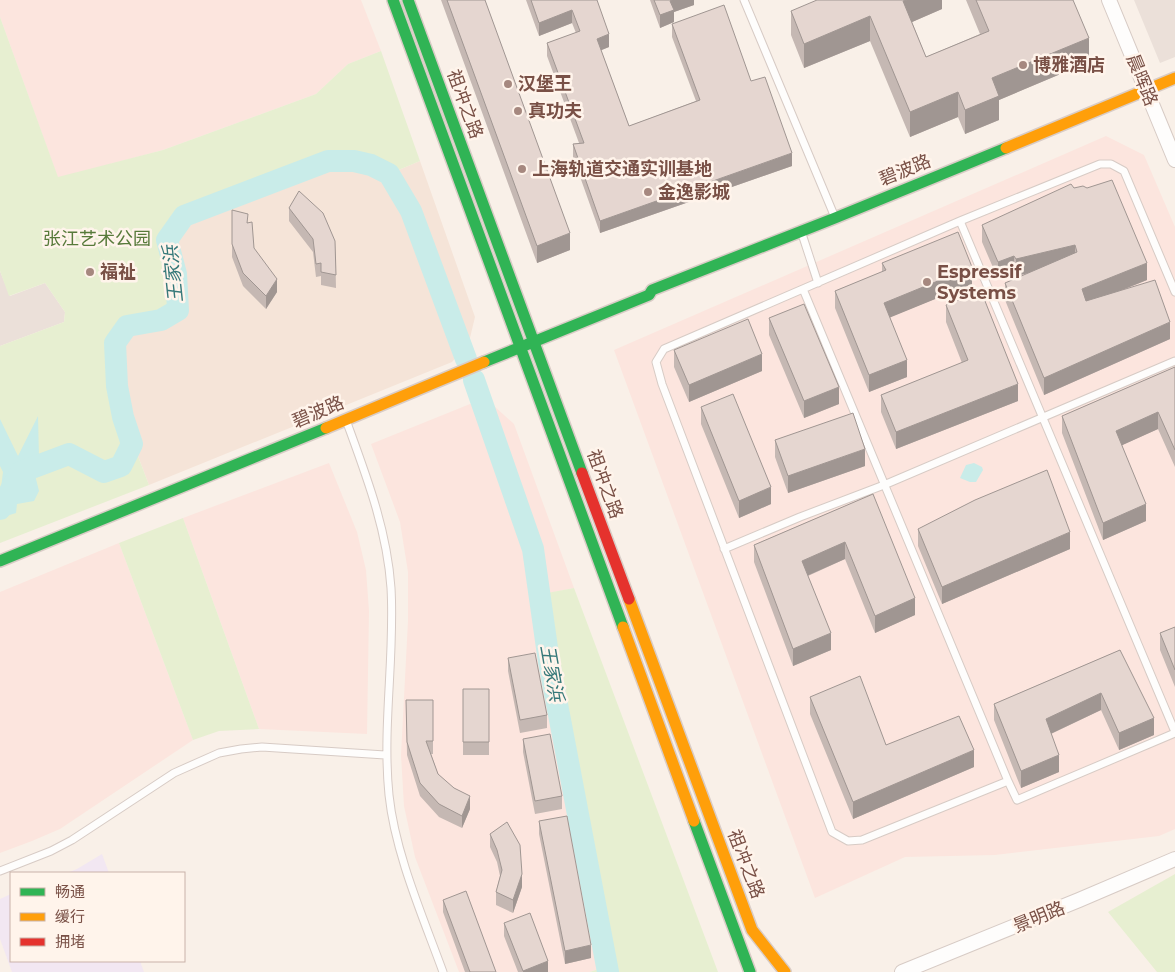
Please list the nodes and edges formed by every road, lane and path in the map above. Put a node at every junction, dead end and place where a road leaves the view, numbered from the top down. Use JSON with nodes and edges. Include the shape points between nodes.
{"nodes":[{"id":1,"x":393,"y":0,"type":"edge"},
{"id":2,"x":408,"y":0,"type":"edge"},
{"id":3,"x":744,"y":0,"type":"edge"},
{"id":4,"x":1109,"y":0,"type":"edge"},
{"id":5,"x":1175,"y":78,"type":"edge"},
{"id":6,"x":1175,"y":86,"type":"edge"},
{"id":7,"x":1147,"y":93,"type":"junction"},
{"id":8,"x":1175,"y":160,"type":"edge"},
{"id":9,"x":836,"y":220,"type":"junction"},
{"id":10,"x":960,"y":221,"type":"junction"},
{"id":11,"x":803,"y":237,"type":"junction"},
{"id":12,"x":818,"y":282,"type":"junction"},
{"id":13,"x":803,"y":289,"type":"junction"},
{"id":14,"x":1175,"y":292,"type":"edge"},
{"id":15,"x":650,"y":295,"type":"junction"},
{"id":16,"x":534,"y":343,"type":"junction"},
{"id":17,"x":520,"y":349,"type":"junction"},
{"id":18,"x":1175,"y":361,"type":"edge"},
{"id":19,"x":1042,"y":416,"type":"junction"},
{"id":20,"x":345,"y":419,"type":"junction"},
{"id":21,"x":884,"y":485,"type":"junction"},
{"id":22,"x":724,"y":549,"type":"junction"},
{"id":23,"x":0,"y":561,"type":"edge"},
{"id":24,"x":1175,"y":707,"type":"edge"},
{"id":25,"x":1166,"y":711,"type":"junction"},
{"id":26,"x":1175,"y":732,"type":"edge"},
{"id":27,"x":385,"y":755,"type":"junction"},
{"id":28,"x":1008,"y":781,"type":"junction"},
{"id":29,"x":1175,"y":859,"type":"edge"},
{"id":30,"x":0,"y":871,"type":"edge"},
{"id":31,"x":443,"y":972,"type":"edge"},
{"id":32,"x":750,"y":972,"type":"edge"},
{"id":33,"x":785,"y":972,"type":"edge"},
{"id":34,"x":902,"y":972,"type":"edge"}],
"edges":[{"from":1,"to":17,"type":"main road","name":"祖冲之路"},
{"from":2,"to":16,"type":"main road","name":"祖冲之路"},
{"from":3,"to":9,"type":"lane"},
{"from":4,"to":7,"type":"street","name":"晨晖路"},
{"from":5,"to":7,"type":"main road","name":"碧波路"},
{"from":6,"to":7,"type":"main road","name":"碧波路"},
{"from":7,"to":8,"type":"street","name":"晨晖路"},
{"from":7,"to":9,"type":"main road","name":"碧波路"},
{"from":9,"to":11,"type":"main road","name":"碧波路"},
{"from":9,"to":15,"type":"main road","name":"碧波路","via":[[652,290]]},
{"from":10,"to":12,"type":"lane"},
{"from":10,"to":14,"type":"lane","via":[[1100,164],[1111,164],[1124,171]]},
{"from":10,"to":19,"type":"lane"},
{"from":11,"to":12,"type":"lane"},
{"from":11,"to":15,"type":"main road","name":"碧波路"},
{"from":12,"to":13,"type":"lane"},
{"from":13,"to":21,"type":"lane"},
{"from":13,"to":22,"type":"lane","via":[[664,349],[656,362]]},
{"from":15,"to":16,"type":"main road","name":"碧波路"},
{"from":16,"to":17,"type":"main road","name":"碧波路"},
{"from":16,"to":33,"type":"main road","name":"祖冲之路","via":[[752,930]]},
{"from":17,"to":20,"type":"main road","name":"碧波路"},
{"from":17,"to":32,"type":"main road","name":"祖冲之路"},
{"from":18,"to":19,"type":"lane"},
{"from":19,"to":21,"type":"lane"},
{"from":19,"to":25,"type":"lane"},
{"from":20,"to":23,"type":"main road","name":"碧波路"},
{"from":20,"to":27,"type":"lane","via":[[370,484],[387,551],[392,630]]},
{"from":21,"to":22,"type":"lane"},
{"from":21,"to":28,"type":"lane"},
{"from":22,"to":28,"type":"lane","via":[[832,832],[848,841],[862,840]]},
{"from":24,"to":25,"type":"lane"},
{"from":25,"to":26,"type":"lane"},
{"from":26,"to":28,"type":"lane","via":[[1017,800]]},
{"from":27,"to":30,"type":"lane","via":[[262,747],[219,753],[174,773],[72,840]]},
{"from":27,"to":31,"type":"lane","via":[[397,838]]},
{"from":29,"to":34,"type":"street","name":"景明路"}]}
